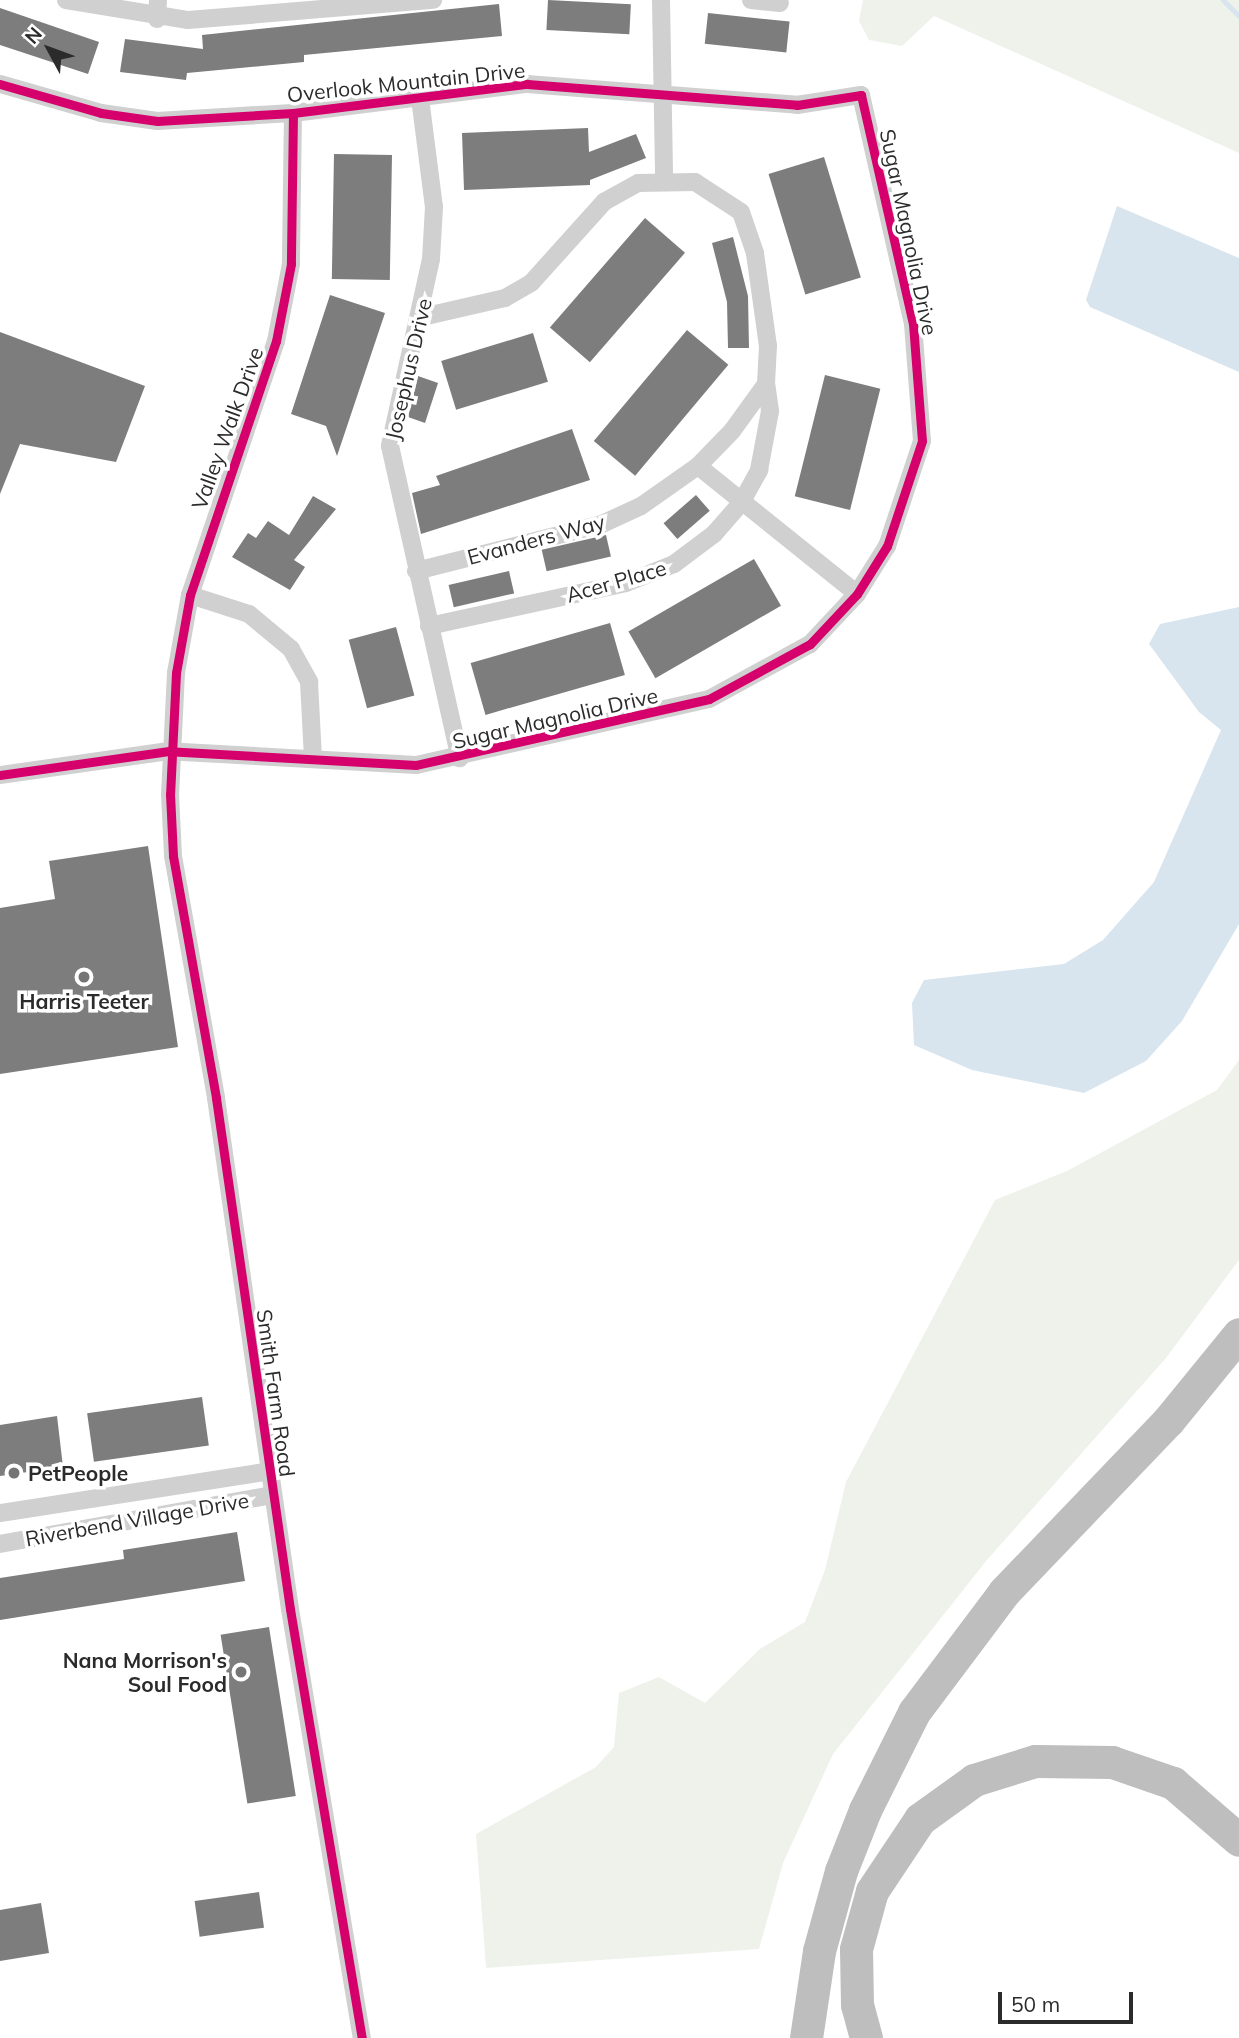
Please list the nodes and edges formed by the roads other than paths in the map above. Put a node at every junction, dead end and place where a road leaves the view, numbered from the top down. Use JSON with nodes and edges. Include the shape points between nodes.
{"nodes":[{"id":1,"x":66,"y":0,"type":"edge"},
{"id":2,"x":158,"y":0,"type":"edge"},
{"id":3,"x":433,"y":0,"type":"edge"},
{"id":4,"x":661,"y":0,"type":"edge"},
{"id":5,"x":751,"y":0,"type":"edge"},
{"id":6,"x":780,"y":3,"type":"dead end"},
{"id":7,"x":156,"y":19,"type":"junction"},
{"id":8,"x":0,"y":84,"type":"edge"},
{"id":9,"x":666,"y":92,"type":"junction"},
{"id":10,"x":861,"y":95,"type":"joint"},
{"id":11,"x":420,"y":98,"type":"junction"},
{"id":12,"x":293,"y":114,"type":"junction"},
{"id":13,"x":664,"y":179,"type":"junction"},
{"id":14,"x":422,"y":317,"type":"junction"},
{"id":15,"x":766,"y":384,"type":"junction"},
{"id":16,"x":698,"y":466,"type":"junction"},
{"id":17,"x":741,"y":503,"type":"junction"},
{"id":18,"x":416,"y":571,"type":"junction"},
{"id":19,"x":857,"y":594,"type":"junction"},
{"id":20,"x":190,"y":595,"type":"junction"},
{"id":21,"x":429,"y":626,"type":"junction"},
{"id":22,"x":169,"y":751,"type":"junction"},
{"id":23,"x":313,"y":758,"type":"junction"},
{"id":24,"x":460,"y":758,"type":"junction"},
{"id":25,"x":0,"y":775,"type":"edge"},
{"id":26,"x":1239,"y":1334,"type":"edge"},
{"id":27,"x":270,"y":1471,"type":"junction"},
{"id":28,"x":273,"y":1494,"type":"junction"},
{"id":29,"x":0,"y":1513,"type":"edge"},
{"id":30,"x":0,"y":1544,"type":"edge"},
{"id":31,"x":1239,"y":1840,"type":"edge"},
{"id":32,"x":362,"y":2038,"type":"edge"},
{"id":33,"x":806,"y":2038,"type":"edge"},
{"id":34,"x":866,"y":2038,"type":"edge"}],
"edges":[{"from":1,"to":7,"type":"street"},
{"from":2,"to":7,"type":"street"},
{"from":3,"to":7,"type":"street","via":[[239,19]]},
{"from":4,"to":9,"type":"street"},
{"from":5,"to":6,"type":"street"},
{"from":8,"to":12,"type":"street","name":"Overlook Mountain Drive","via":[[101,113],[157,121]]},
{"from":9,"to":10,"type":"street","name":"Overlook Mountain Drive","via":[[797,105]]},
{"from":9,"to":11,"type":"street","name":"Overlook Mountain Drive","via":[[527,84]]},
{"from":9,"to":13,"type":"street"},
{"from":10,"to":19,"type":"street","name":"Sugar Magnolia Drive","via":[[913,324],[922,441],[887,546]]},
{"from":11,"to":12,"type":"street","name":"Overlook Mountain Drive"},
{"from":11,"to":14,"type":"street","name":"Josephus Drive","via":[[434,207]]},
{"from":12,"to":20,"type":"street","name":"Valley Walk Drive","via":[[296,209],[276,341]]},
{"from":13,"to":14,"type":"street","via":[[638,183],[604,202],[531,284],[505,298]]},
{"from":13,"to":15,"type":"street","via":[[695,181],[741,212],[755,253],[768,346]]},
{"from":14,"to":18,"type":"street","name":"Josephus Drive","via":[[390,446]]},
{"from":15,"to":16,"type":"street","name":"Evanders Way"},
{"from":15,"to":17,"type":"street","name":"Acer Place","via":[[770,411],[760,470]]},
{"from":16,"to":17,"type":"street"},
{"from":16,"to":18,"type":"street","name":"Evanders Way","via":[[641,506],[602,524]]},
{"from":17,"to":19,"type":"street"},
{"from":17,"to":21,"type":"street","name":"Acer Place","via":[[714,534],[674,564],[626,583]]},
{"from":18,"to":21,"type":"street","name":"Josephus Drive"},
{"from":19,"to":24,"type":"street","name":"Sugar Magnolia Drive","via":[[810,644],[761,676],[709,699]]},
{"from":20,"to":22,"type":"street","name":"Valley Walk Drive"},
{"from":20,"to":23,"type":"street","via":[[249,614],[291,649],[309,682]]},
{"from":21,"to":24,"type":"street","name":"Josephus Drive"},
{"from":22,"to":23,"type":"street","name":"Sugar Magnolia Drive"},
{"from":22,"to":25,"type":"street","name":"Sugar Magnolia Drive"},
{"from":22,"to":27,"type":"street","name":"Smith Farm Road","via":[[173,856],[216,1098]]},
{"from":23,"to":24,"type":"street","name":"Sugar Magnolia Drive","via":[[416,765]]},
{"from":26,"to":33,"type":"highway","via":[[1168,1421],[997,1601],[914,1712],[841,1871],[819,1951]]},
{"from":27,"to":28,"type":"street","name":"Smith Farm Road"},
{"from":27,"to":29,"type":"street","name":"Riverbend Village Drive"},
{"from":28,"to":30,"type":"street","name":"Riverbend Village Drive"},
{"from":28,"to":32,"type":"street","name":"Smith Farm Road"},
{"from":31,"to":34,"type":"highway","via":[[1173,1783],[1112,1762],[1035,1761],[974,1780],[920,1819],[872,1891],[856,1949],[857,2005]]}]}
